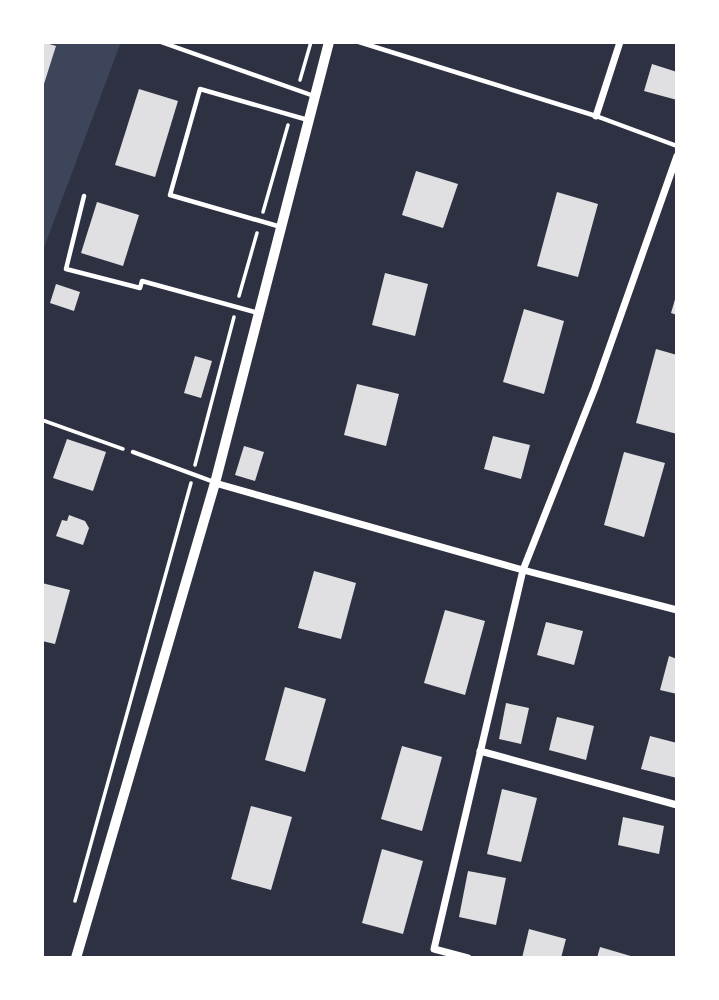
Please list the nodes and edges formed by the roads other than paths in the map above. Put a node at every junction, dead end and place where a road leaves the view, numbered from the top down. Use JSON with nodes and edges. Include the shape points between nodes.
{"nodes":[{"id":1,"x":161,"y":42,"type":"edge"},
{"id":2,"x":329,"y":42,"type":"edge"},
{"id":3,"x":359,"y":42,"type":"edge"},
{"id":4,"x":620,"y":42,"type":"edge"},
{"id":5,"x":315,"y":96,"type":"junction"},
{"id":6,"x":596,"y":116,"type":"junction"},
{"id":7,"x":309,"y":120,"type":"junction"},
{"id":8,"x":677,"y":146,"type":"edge"},
{"id":9,"x":677,"y":156,"type":"edge"},
{"id":10,"x":84,"y":196,"type":"dead end"},
{"id":11,"x":281,"y":227,"type":"junction"},
{"id":12,"x":259,"y":313,"type":"junction"},
{"id":13,"x":133,"y":452,"type":"road end"},
{"id":14,"x":215,"y":483,"type":"junction"},
{"id":15,"x":523,"y":570,"type":"junction"},
{"id":16,"x":677,"y":610,"type":"edge"},
{"id":17,"x":480,"y":751,"type":"junction"},
{"id":18,"x":677,"y":805,"type":"edge"},
{"id":19,"x":76,"y":958,"type":"edge"},
{"id":20,"x":468,"y":958,"type":"edge"}],
"edges":[{"from":1,"to":5,"type":"lane"},
{"from":2,"to":5,"type":"main road"},
{"from":3,"to":6,"type":"lane"},
{"from":4,"to":6,"type":"street"},
{"from":5,"to":7,"type":"main road"},
{"from":6,"to":8,"type":"lane"},
{"from":7,"to":11,"type":"main road"},
{"from":7,"to":11,"type":"lane","via":[[201,89],[170,195]]},
{"from":9,"to":15,"type":"street","via":[[595,388]]},
{"from":10,"to":12,"type":"lane","via":[[66,269],[140,288],[142,281]]},
{"from":11,"to":12,"type":"main road"},
{"from":12,"to":14,"type":"main road"},
{"from":13,"to":14,"type":"lane"},
{"from":14,"to":15,"type":"street"},
{"from":14,"to":19,"type":"main road"},
{"from":15,"to":16,"type":"street"},
{"from":15,"to":17,"type":"street"},
{"from":17,"to":18,"type":"street"},
{"from":17,"to":20,"type":"street","via":[[434,949]]}]}
